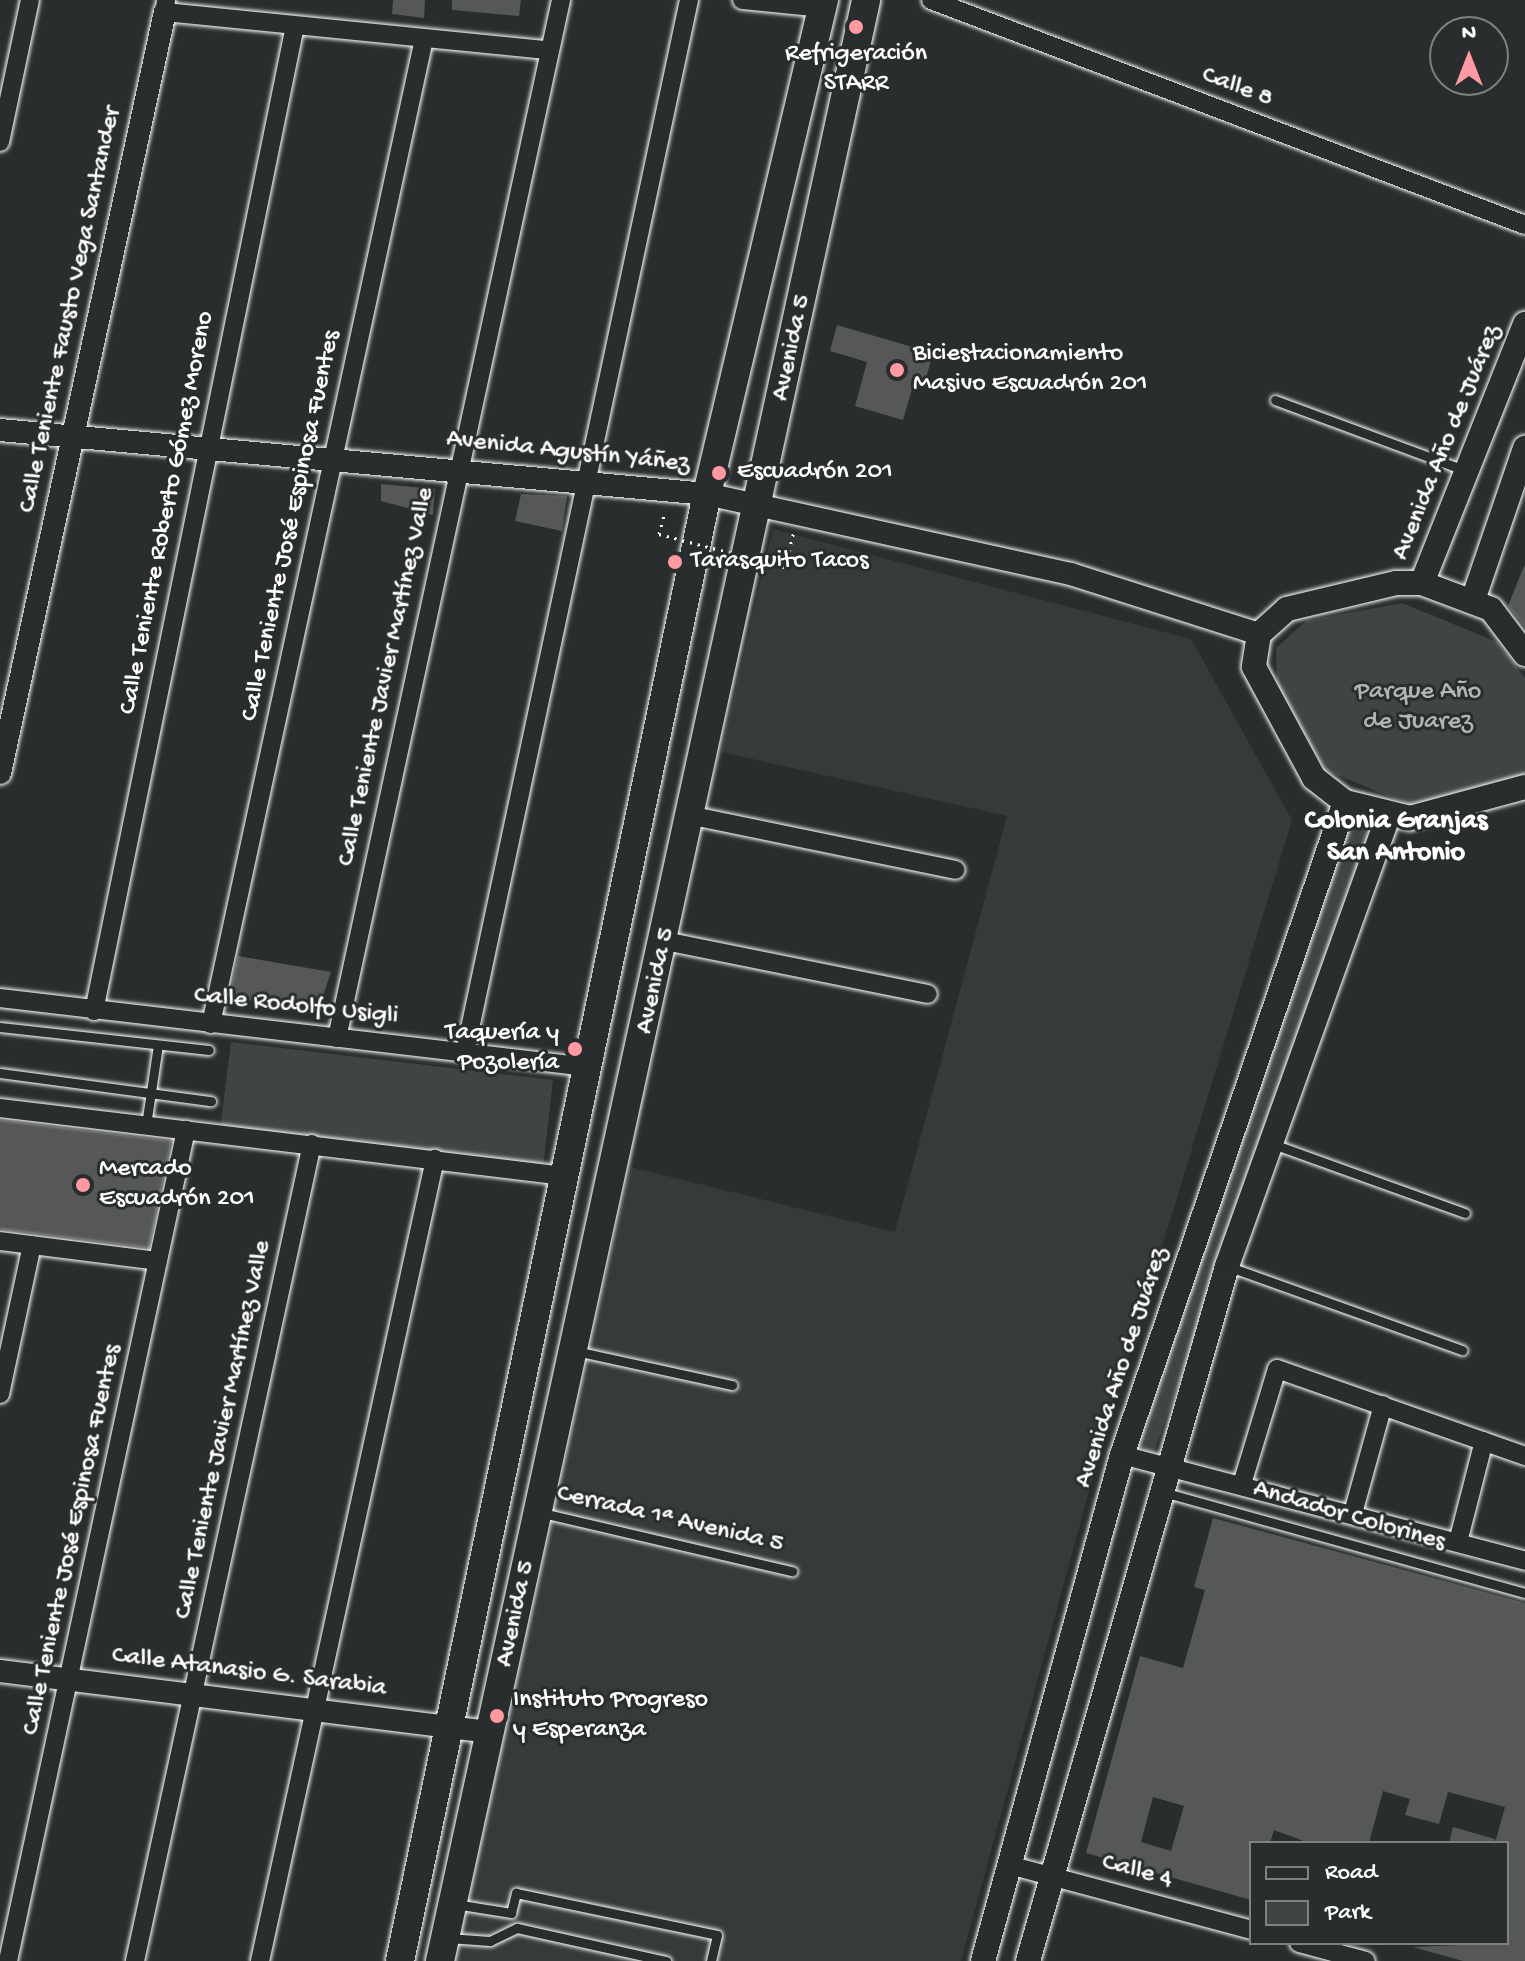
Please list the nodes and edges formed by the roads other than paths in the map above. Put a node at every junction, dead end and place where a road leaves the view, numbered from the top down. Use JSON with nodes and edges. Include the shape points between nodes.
{"nodes":[{"id":1,"x":30,"y":0,"type":"edge"},
{"id":2,"x":561,"y":0,"type":"edge"},
{"id":3,"x":689,"y":0,"type":"edge"},
{"id":4,"x":742,"y":0,"type":"edge"},
{"id":5,"x":866,"y":0,"type":"edge"},
{"id":6,"x":931,"y":0,"type":"edge"},
{"id":7,"x":823,"y":4,"type":"edge"},
{"id":8,"x":165,"y":6,"type":"edge"},
{"id":9,"x":295,"y":26,"type":"junction"},
{"id":10,"x":424,"y":39,"type":"junction"},
{"id":11,"x":549,"y":50,"type":"junction"},
{"id":12,"x":0,"y":142,"type":"edge"},
{"id":13,"x":1525,"y":225,"type":"edge"},
{"id":14,"x":1525,"y":324,"type":"edge"},
{"id":15,"x":1275,"y":400,"type":"dead end"},
{"id":16,"x":0,"y":430,"type":"edge"},
{"id":17,"x":72,"y":436,"type":"junction"},
{"id":18,"x":206,"y":446,"type":"junction"},
{"id":19,"x":1525,"y":448,"type":"edge"},
{"id":20,"x":333,"y":458,"type":"junction"},
{"id":21,"x":458,"y":470,"type":"junction"},
{"id":22,"x":1467,"y":471,"type":"junction"},
{"id":23,"x":585,"y":483,"type":"junction"},
{"id":24,"x":707,"y":494,"type":"junction"},
{"id":25,"x":760,"y":504,"type":"junction"},
{"id":26,"x":1422,"y":583,"type":"junction"},
{"id":27,"x":1473,"y":600,"type":"junction"},
{"id":28,"x":1259,"y":634,"type":"junction"},
{"id":29,"x":1525,"y":654,"type":"edge"},
{"id":30,"x":0,"y":773,"type":"edge"},
{"id":31,"x":1525,"y":787,"type":"edge"},
{"id":32,"x":1345,"y":802,"type":"junction"},
{"id":33,"x":693,"y":816,"type":"junction"},
{"id":34,"x":1388,"y":816,"type":"junction"},
{"id":35,"x":956,"y":870,"type":"dead end"},
{"id":36,"x":665,"y":941,"type":"junction"},
{"id":37,"x":928,"y":994,"type":"dead end"},
{"id":38,"x":0,"y":998,"type":"edge"},
{"id":39,"x":94,"y":1011,"type":"junction"},
{"id":40,"x":211,"y":1024,"type":"junction"},
{"id":41,"x":0,"y":1027,"type":"edge"},
{"id":42,"x":337,"y":1038,"type":"junction"},
{"id":43,"x":158,"y":1045,"type":"junction"},
{"id":44,"x":209,"y":1050,"type":"dead end"},
{"id":45,"x":465,"y":1052,"type":"junction"},
{"id":46,"x":587,"y":1067,"type":"junction"},
{"id":47,"x":0,"y":1073,"type":"edge"},
{"id":48,"x":151,"y":1094,"type":"junction"},
{"id":49,"x":211,"y":1101,"type":"dead end"},
{"id":50,"x":0,"y":1108,"type":"edge"},
{"id":51,"x":146,"y":1125,"type":"junction"},
{"id":52,"x":186,"y":1130,"type":"junction"},
{"id":53,"x":1270,"y":1143,"type":"junction"},
{"id":54,"x":312,"y":1144,"type":"junction"},
{"id":55,"x":435,"y":1159,"type":"junction"},
{"id":56,"x":564,"y":1176,"type":"junction"},
{"id":57,"x":1465,"y":1213,"type":"dead end"},
{"id":58,"x":0,"y":1241,"type":"edge"},
{"id":59,"x":32,"y":1245,"type":"junction"},
{"id":60,"x":158,"y":1261,"type":"junction"},
{"id":61,"x":1227,"y":1266,"type":"junction"},
{"id":62,"x":1462,"y":1350,"type":"dead end"},
{"id":63,"x":576,"y":1351,"type":"junction"},
{"id":64,"x":732,"y":1385,"type":"dead end"},
{"id":65,"x":0,"y":1394,"type":"edge"},
{"id":66,"x":1383,"y":1405,"type":"junction"},
{"id":67,"x":1484,"y":1441,"type":"junction"},
{"id":68,"x":1122,"y":1455,"type":"junction"},
{"id":69,"x":1525,"y":1456,"type":"edge"},
{"id":70,"x":1167,"y":1465,"type":"junction"},
{"id":71,"x":1242,"y":1484,"type":"junction"},
{"id":72,"x":1160,"y":1491,"type":"junction"},
{"id":73,"x":539,"y":1512,"type":"junction"},
{"id":74,"x":1353,"y":1513,"type":"junction"},
{"id":75,"x":1458,"y":1542,"type":"junction"},
{"id":76,"x":1525,"y":1561,"type":"edge"},
{"id":77,"x":792,"y":1571,"type":"dead end"},
{"id":78,"x":1525,"y":1593,"type":"edge"},
{"id":79,"x":0,"y":1671,"type":"edge"},
{"id":80,"x":71,"y":1679,"type":"junction"},
{"id":81,"x":194,"y":1693,"type":"junction"},
{"id":82,"x":318,"y":1707,"type":"junction"},
{"id":83,"x":449,"y":1727,"type":"junction"},
{"id":84,"x":492,"y":1732,"type":"junction"},
{"id":85,"x":1009,"y":1865,"type":"junction"},
{"id":86,"x":1052,"y":1877,"type":"junction"},
{"id":87,"x":452,"y":1903,"type":"junction"},
{"id":88,"x":1249,"y":1929,"type":"edge"},
{"id":89,"x":1306,"y":1945,"type":"edge"},
{"id":90,"x":442,"y":1950,"type":"edge"},
{"id":91,"x":8,"y":1961,"type":"edge"},
{"id":92,"x":135,"y":1961,"type":"edge"},
{"id":93,"x":260,"y":1961,"type":"edge"},
{"id":94,"x":400,"y":1961,"type":"edge"},
{"id":95,"x":666,"y":1961,"type":"edge"},
{"id":96,"x":711,"y":1961,"type":"edge"},
{"id":97,"x":983,"y":1961,"type":"edge"},
{"id":98,"x":1028,"y":1961,"type":"edge"},
{"id":99,"x":1366,"y":1961,"type":"edge"}],
"edges":[{"from":1,"to":12,"type":"street"},
{"from":2,"to":11,"type":"street","name":"Calle Teniente Javier Martínez Valle"},
{"from":3,"to":23,"type":"street"},
{"from":4,"to":7,"type":"street"},
{"from":5,"to":25,"type":"main road","name":"Avenida 5"},
{"from":6,"to":13,"type":"street","name":"Calle 8"},
{"from":7,"to":24,"type":"main road","name":"Avenida 5"},
{"from":8,"to":9,"type":"street"},
{"from":8,"to":17,"type":"street","name":"Calle Teniente Fausto Vega Santander"},
{"from":9,"to":10,"type":"street"},
{"from":9,"to":18,"type":"street","name":"Calle Teniente Roberto Gómez Moreno"},
{"from":10,"to":11,"type":"street"},
{"from":10,"to":20,"type":"street","name":"Calle Teniente José Espinosa Fuentes"},
{"from":11,"to":21,"type":"street","name":"Calle Teniente Javier Martínez Valle"},
{"from":14,"to":22,"type":"main road","name":"Avenida Año de Juárez"},
{"from":15,"to":22,"type":"lane"},
{"from":16,"to":17,"type":"street","name":"Avenida Agustín Yáñez"},
{"from":17,"to":18,"type":"street","name":"Avenida Agustín Yáñez"},
{"from":17,"to":30,"type":"street","name":"Calle Teniente Fausto Vega Santander"},
{"from":18,"to":20,"type":"street","name":"Avenida Agustín Yáñez"},
{"from":18,"to":39,"type":"street","name":"Calle Teniente Roberto Gómez Moreno"},
{"from":19,"to":27,"type":"main road"},
{"from":20,"to":21,"type":"street","name":"Avenida Agustín Yáñez"},
{"from":20,"to":40,"type":"street","name":"Calle Teniente José Espinosa Fuentes"},
{"from":21,"to":23,"type":"street","name":"Avenida Agustín Yáñez"},
{"from":21,"to":42,"type":"street","name":"Calle Teniente Javier Martínez Valle"},
{"from":22,"to":26,"type":"main road","name":"Avenida Año de Juárez"},
{"from":23,"to":24,"type":"street","name":"Avenida Agustín Yáñez"},
{"from":23,"to":45,"type":"street"},
{"from":24,"to":25,"type":"street","name":"Avenida Agustín Yáñez"},
{"from":24,"to":46,"type":"main road","name":"Avenida 5"},
{"from":25,"to":28,"type":"street","name":"Avenida Agustín Yáñez","via":[[1071,574]]},
{"from":25,"to":33,"type":"main road","name":"Avenida 5"},
{"from":26,"to":27,"type":"main road"},
{"from":26,"to":28,"type":"main road","via":[[1287,609]]},
{"from":27,"to":29,"type":"main road","via":[[1491,609]]},
{"from":28,"to":32,"type":"main road","via":[[1259,684],[1314,778]]},
{"from":31,"to":34,"type":"main road","via":[[1428,816]]},
{"from":32,"to":34,"type":"main road"},
{"from":32,"to":68,"type":"main road","name":"Avenida Año de Juárez"},
{"from":33,"to":35,"type":"street"},
{"from":33,"to":36,"type":"main road","name":"Avenida 5"},
{"from":34,"to":53,"type":"main road"},
{"from":36,"to":37,"type":"street"},
{"from":36,"to":63,"type":"main road","name":"Avenida 5"},
{"from":38,"to":39,"type":"street","name":"Calle Rodolfo Usigli"},
{"from":39,"to":40,"type":"street","name":"Calle Rodolfo Usigli"},
{"from":40,"to":42,"type":"street","name":"Calle Rodolfo Usigli"},
{"from":41,"to":43,"type":"lane"},
{"from":42,"to":45,"type":"street","name":"Calle Rodolfo Usigli"},
{"from":43,"to":44,"type":"lane"},
{"from":43,"to":48,"type":"lane"},
{"from":45,"to":46,"type":"street","name":"Calle Rodolfo Usigli"},
{"from":46,"to":56,"type":"main road","name":"Avenida 5"},
{"from":47,"to":48,"type":"lane"},
{"from":48,"to":49,"type":"lane"},
{"from":48,"to":51,"type":"lane"},
{"from":50,"to":51,"type":"street"},
{"from":51,"to":52,"type":"street"},
{"from":52,"to":54,"type":"street"},
{"from":52,"to":60,"type":"street","name":"Calle Teniente José Espinosa Fuentes"},
{"from":53,"to":57,"type":"lane"},
{"from":53,"to":61,"type":"main road"},
{"from":54,"to":55,"type":"street"},
{"from":54,"to":81,"type":"street","name":"Calle Teniente Javier Martínez Valle"},
{"from":55,"to":56,"type":"street"},
{"from":55,"to":82,"type":"street"},
{"from":56,"to":83,"type":"main road","name":"Avenida 5"},
{"from":58,"to":59,"type":"street"},
{"from":59,"to":60,"type":"street"},
{"from":59,"to":65,"type":"street"},
{"from":60,"to":80,"type":"street","name":"Calle Teniente José Espinosa Fuentes"},
{"from":61,"to":62,"type":"lane"},
{"from":61,"to":70,"type":"main road"},
{"from":63,"to":64,"type":"lane"},
{"from":63,"to":73,"type":"main road","name":"Avenida 5"},
{"from":66,"to":67,"type":"street"},
{"from":66,"to":71,"type":"street","via":[[1277,1369]]},
{"from":66,"to":74,"type":"street"},
{"from":67,"to":69,"type":"street"},
{"from":67,"to":75,"type":"street"},
{"from":68,"to":70,"type":"street","name":"Andador Colorines"},
{"from":68,"to":85,"type":"main road","name":"Avenida Año de Juárez"},
{"from":70,"to":71,"type":"street","name":"Andador Colorines"},
{"from":70,"to":72,"type":"main road"},
{"from":71,"to":74,"type":"street","name":"Andador Colorines"},
{"from":72,"to":78,"type":"lane","name":"Andador Colorines"},
{"from":72,"to":86,"type":"main road"},
{"from":73,"to":77,"type":"lane","name":"Cerrada 1ª Avenida 5"},
{"from":73,"to":84,"type":"main road","name":"Avenida 5"},
{"from":74,"to":75,"type":"street","name":"Andador Colorines"},
{"from":75,"to":76,"type":"street","name":"Andador Colorines"},
{"from":79,"to":80,"type":"street","name":"Calle Atanasio G. Sarabia"},
{"from":80,"to":81,"type":"street","name":"Calle Atanasio G. Sarabia"},
{"from":80,"to":91,"type":"street","name":"Calle Teniente José Espinosa Fuentes"},
{"from":81,"to":82,"type":"street","name":"Calle Atanasio G. Sarabia"},
{"from":81,"to":92,"type":"street","name":"Calle Teniente Javier Martínez Valle"},
{"from":82,"to":83,"type":"street","name":"Calle Atanasio G. Sarabia"},
{"from":82,"to":93,"type":"street"},
{"from":83,"to":84,"type":"street","name":"Calle Atanasio G. Sarabia"},
{"from":83,"to":94,"type":"main road","name":"Avenida 5"},
{"from":84,"to":87,"type":"main road","name":"Avenida 5"},
{"from":85,"to":86,"type":"street","name":"Calle 4"},
{"from":85,"to":97,"type":"main road","name":"Avenida Año de Juárez"},
{"from":86,"to":88,"type":"street","name":"Calle 4"},
{"from":86,"to":98,"type":"main road"},
{"from":87,"to":90,"type":"main road","name":"Avenida 5"},
{"from":87,"to":96,"type":"lane","via":[[511,1913],[516,1893],[717,1935]]},
{"from":89,"to":99,"type":"street"},
{"from":90,"to":95,"type":"lane","via":[[490,1941],[517,1928]]}]}
